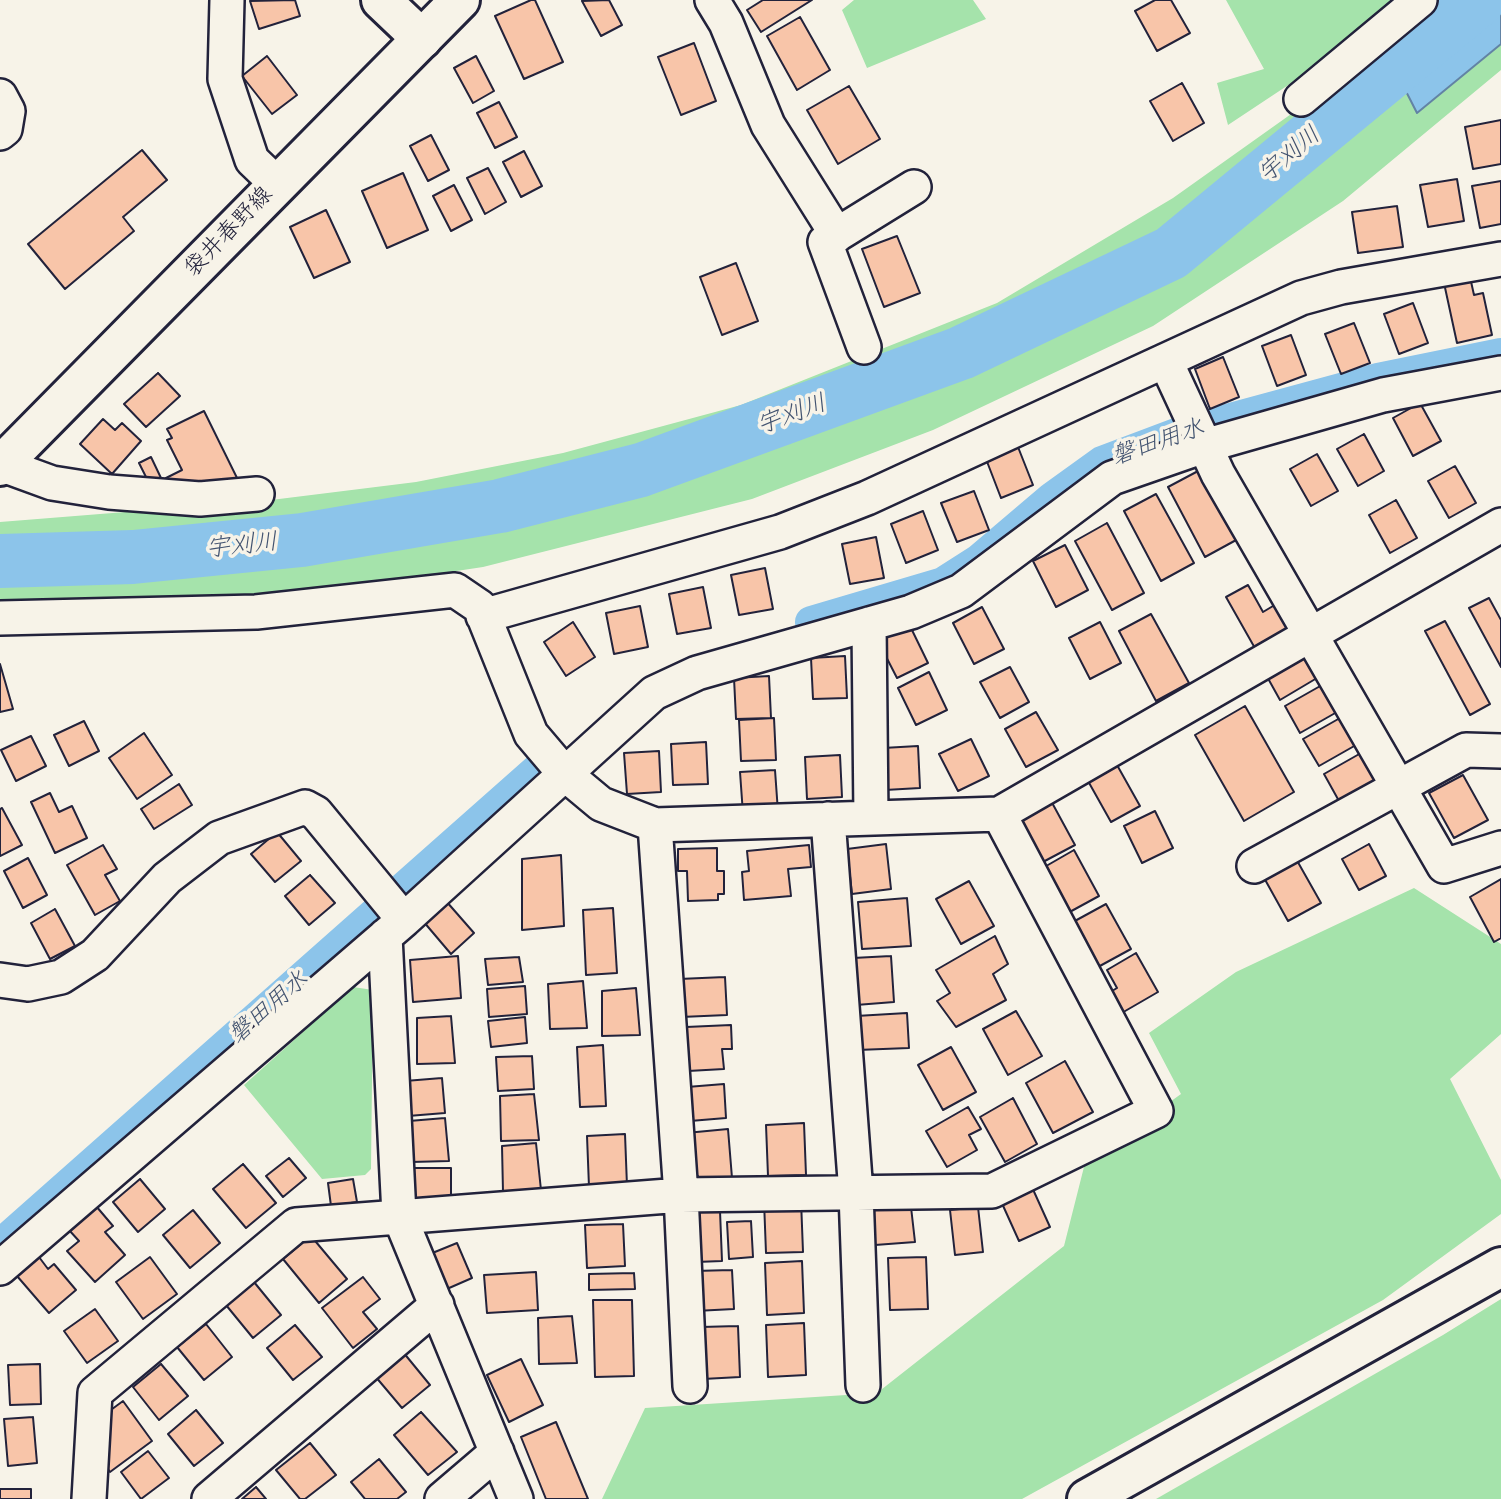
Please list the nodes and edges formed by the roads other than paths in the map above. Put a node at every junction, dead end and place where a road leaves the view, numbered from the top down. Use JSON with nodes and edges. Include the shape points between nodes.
{"nodes":[{"id":1,"x":227,"y":0,"type":"edge"},
{"id":2,"x":382,"y":0,"type":"edge"},
{"id":3,"x":460,"y":0,"type":"edge"},
{"id":4,"x":712,"y":0,"type":"edge"},
{"id":5,"x":1420,"y":0,"type":"edge"},
{"id":6,"x":422,"y":39,"type":"junction"},
{"id":7,"x":0,"y":96,"type":"edge"},
{"id":8,"x":1301,"y":99,"type":"dead end"},
{"id":9,"x":0,"y":133,"type":"edge"},
{"id":10,"x":276,"y":183,"type":"junction"},
{"id":11,"x":914,"y":187,"type":"dead end"},
{"id":12,"x":836,"y":235,"type":"junction"},
{"id":13,"x":1501,"y":259,"type":"edge"},
{"id":14,"x":864,"y":347,"type":"dead end"},
{"id":15,"x":1166,"y":362,"type":"junction"},
{"id":16,"x":1501,"y":373,"type":"edge"},
{"id":17,"x":1204,"y":446,"type":"junction"},
{"id":18,"x":1,"y":465,"type":"edge"},
{"id":19,"x":257,"y":494,"type":"dead end"},
{"id":20,"x":1501,"y":524,"type":"edge"},
{"id":21,"x":483,"y":617,"type":"junction"},
{"id":22,"x":0,"y":618,"type":"edge"},
{"id":23,"x":869,"y":624,"type":"junction"},
{"id":24,"x":1309,"y":635,"type":"junction"},
{"id":25,"x":1501,"y":751,"type":"edge"},
{"id":26,"x":565,"y":774,"type":"junction"},
{"id":27,"x":1397,"y":786,"type":"junction"},
{"id":28,"x":999,"y":814,"type":"junction"},
{"id":29,"x":871,"y":818,"type":"junction"},
{"id":30,"x":828,"y":819,"type":"junction"},
{"id":31,"x":655,"y":825,"type":"junction"},
{"id":32,"x":1501,"y":848,"type":"edge"},
{"id":33,"x":1254,"y":866,"type":"dead end"},
{"id":34,"x":391,"y":915,"type":"junction"},
{"id":35,"x":0,"y":980,"type":"edge"},
{"id":36,"x":856,"y":1193,"type":"junction"},
{"id":37,"x":681,"y":1195,"type":"junction"},
{"id":38,"x":399,"y":1215,"type":"junction"},
{"id":39,"x":1501,"y":1267,"type":"edge"},
{"id":40,"x":0,"y":1268,"type":"edge"},
{"id":41,"x":437,"y":1305,"type":"junction"},
{"id":42,"x":863,"y":1385,"type":"dead end"},
{"id":43,"x":690,"y":1386,"type":"dead end"},
{"id":44,"x":497,"y":1451,"type":"junction"},
{"id":45,"x":89,"y":1499,"type":"edge"},
{"id":46,"x":209,"y":1499,"type":"edge"},
{"id":47,"x":442,"y":1499,"type":"edge"},
{"id":48,"x":516,"y":1499,"type":"edge"},
{"id":49,"x":1087,"y":1499,"type":"edge"}],
"edges":[{"from":1,"to":10,"type":"street","via":[[225,79],[252,160]]},
{"from":2,"to":6,"type":"main road"},
{"from":3,"to":6,"type":"main road","name":"袋井春野線"},
{"from":4,"to":12,"type":"street","via":[[768,125]]},
{"from":5,"to":8,"type":"street"},
{"from":6,"to":10,"type":"main road","name":"袋井春野線"},
{"from":7,"to":9,"type":"street","via":[[8,111],[5,130]]},
{"from":10,"to":18,"type":"main road","name":"袋井春野線"},
{"from":11,"to":12,"type":"street"},
{"from":12,"to":14,"type":"street","via":[[825,242]]},
{"from":13,"to":15,"type":"street","via":[[1301,298]]},
{"from":15,"to":17,"type":"street"},
{"from":15,"to":21,"type":"street","via":[[867,498],[780,532]]},
{"from":16,"to":17,"type":"street","via":[[1383,395]]},
{"from":17,"to":23,"type":"street","via":[[1112,478],[961,591]]},
{"from":17,"to":24,"type":"street"},
{"from":18,"to":19,"type":"street","via":[[52,483],[109,492],[200,499]]},
{"from":20,"to":24,"type":"street"},
{"from":21,"to":22,"type":"street","via":[[480,607],[455,590],[256,612]]},
{"from":21,"to":26,"type":"street","via":[[531,733]]},
{"from":23,"to":26,"type":"street","via":[[696,673],[654,693]]},
{"from":23,"to":29,"type":"street"},
{"from":24,"to":27,"type":"street"},
{"from":24,"to":28,"type":"street"},
{"from":25,"to":27,"type":"street","via":[[1466,750]]},
{"from":26,"to":31,"type":"street","via":[[601,804]]},
{"from":26,"to":34,"type":"street"},
{"from":27,"to":32,"type":"street","via":[[1444,866]]},
{"from":27,"to":33,"type":"street"},
{"from":28,"to":29,"type":"street"},
{"from":28,"to":36,"type":"street","via":[[1156,1111],[992,1191]]},
{"from":29,"to":30,"type":"street"},
{"from":30,"to":31,"type":"street"},
{"from":30,"to":36,"type":"street"},
{"from":31,"to":37,"type":"street"},
{"from":34,"to":35,"type":"street","via":[[316,813],[305,807],[219,838],[167,878],[95,954],[61,977],[28,984]]},
{"from":34,"to":38,"type":"street"},
{"from":34,"to":40,"type":"street"},
{"from":36,"to":37,"type":"street"},
{"from":36,"to":42,"type":"street"},
{"from":37,"to":38,"type":"street"},
{"from":37,"to":43,"type":"street"},
{"from":38,"to":41,"type":"street"},
{"from":38,"to":45,"type":"street","via":[[296,1225],[95,1394]]},
{"from":39,"to":49,"type":"main road"},
{"from":41,"to":44,"type":"street"},
{"from":41,"to":46,"type":"street"},
{"from":44,"to":47,"type":"street"},
{"from":44,"to":48,"type":"street"}]}
